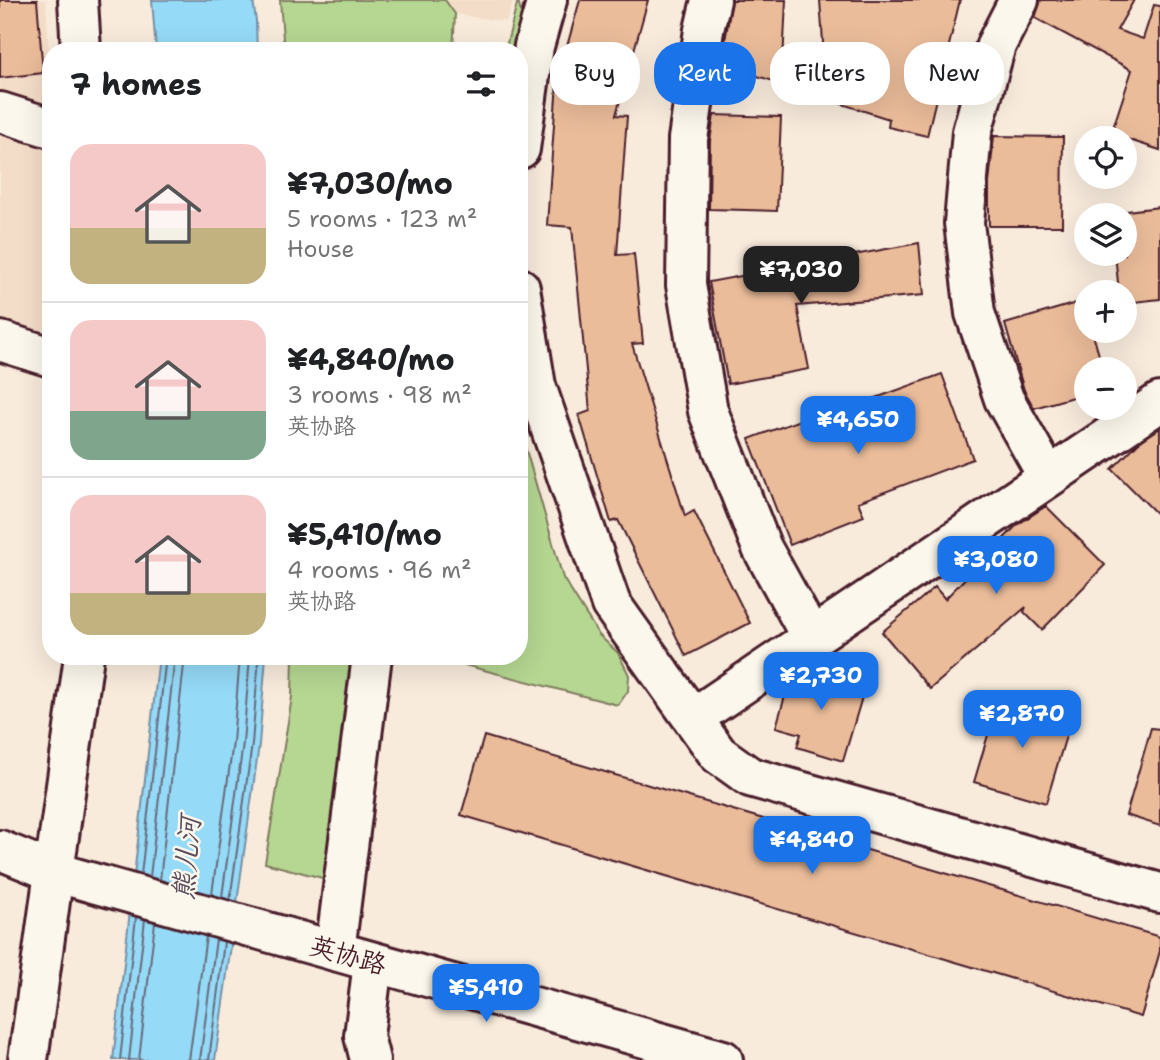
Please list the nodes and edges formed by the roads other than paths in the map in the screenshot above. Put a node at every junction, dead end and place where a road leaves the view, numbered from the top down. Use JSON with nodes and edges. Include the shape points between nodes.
{"nodes":[{"id":1,"x":78,"y":0,"type":"edge"},
{"id":2,"x":547,"y":0,"type":"edge"},
{"id":3,"x":711,"y":0,"type":"edge"},
{"id":4,"x":1020,"y":0,"type":"edge"},
{"id":5,"x":80,"y":42,"type":"edge"},
{"id":6,"x":528,"y":90,"type":"edge"},
{"id":7,"x":0,"y":112,"type":"edge"},
{"id":8,"x":42,"y":125,"type":"edge"},
{"id":9,"x":528,"y":334,"type":"edge"},
{"id":10,"x":0,"y":341,"type":"edge"},
{"id":11,"x":42,"y":355,"type":"edge"},
{"id":12,"x":1160,"y":402,"type":"edge"},
{"id":13,"x":1048,"y":477,"type":"junction"},
{"id":14,"x":811,"y":637,"type":"junction"},
{"id":15,"x":83,"y":665,"type":"edge"},
{"id":16,"x":371,"y":665,"type":"edge"},
{"id":17,"x":692,"y":718,"type":"junction"},
{"id":18,"x":0,"y":850,"type":"edge"},
{"id":19,"x":54,"y":872,"type":"junction"},
{"id":20,"x":0,"y":874,"type":"edge"},
{"id":21,"x":1160,"y":892,"type":"edge"},
{"id":22,"x":335,"y":951,"type":"junction"},
{"id":23,"x":373,"y":962,"type":"junction"},
{"id":24,"x":28,"y":1060,"type":"edge"},
{"id":25,"x":370,"y":1060,"type":"edge"},
{"id":26,"x":723,"y":1060,"type":"edge"}],
"edges":[{"from":1,"to":5,"type":"street"},
{"from":2,"to":6,"type":"street"},
{"from":3,"to":14,"type":"street","via":[[688,139],[686,285],[708,411],[762,548]]},
{"from":4,"to":13,"type":"street","via":[[996,45],[972,132],[964,223],[975,313],[995,374]]},
{"from":7,"to":8,"type":"street"},
{"from":9,"to":17,"type":"street","via":[[537,386],[611,604]]},
{"from":10,"to":11,"type":"street"},
{"from":12,"to":13,"type":"street"},
{"from":13,"to":14,"type":"street"},
{"from":14,"to":17,"type":"street"},
{"from":15,"to":19,"type":"street"},
{"from":16,"to":22,"type":"street"},
{"from":17,"to":21,"type":"street","via":[[718,754],[750,777]]},
{"from":18,"to":19,"type":"street"},
{"from":19,"to":20,"type":"street"},
{"from":19,"to":22,"type":"street","name":"英协路"},
{"from":19,"to":24,"type":"street"},
{"from":22,"to":23,"type":"street","name":"英协路"},
{"from":23,"to":25,"type":"street","via":[[364,1036]]},
{"from":23,"to":26,"type":"street","name":"英协路"}]}
